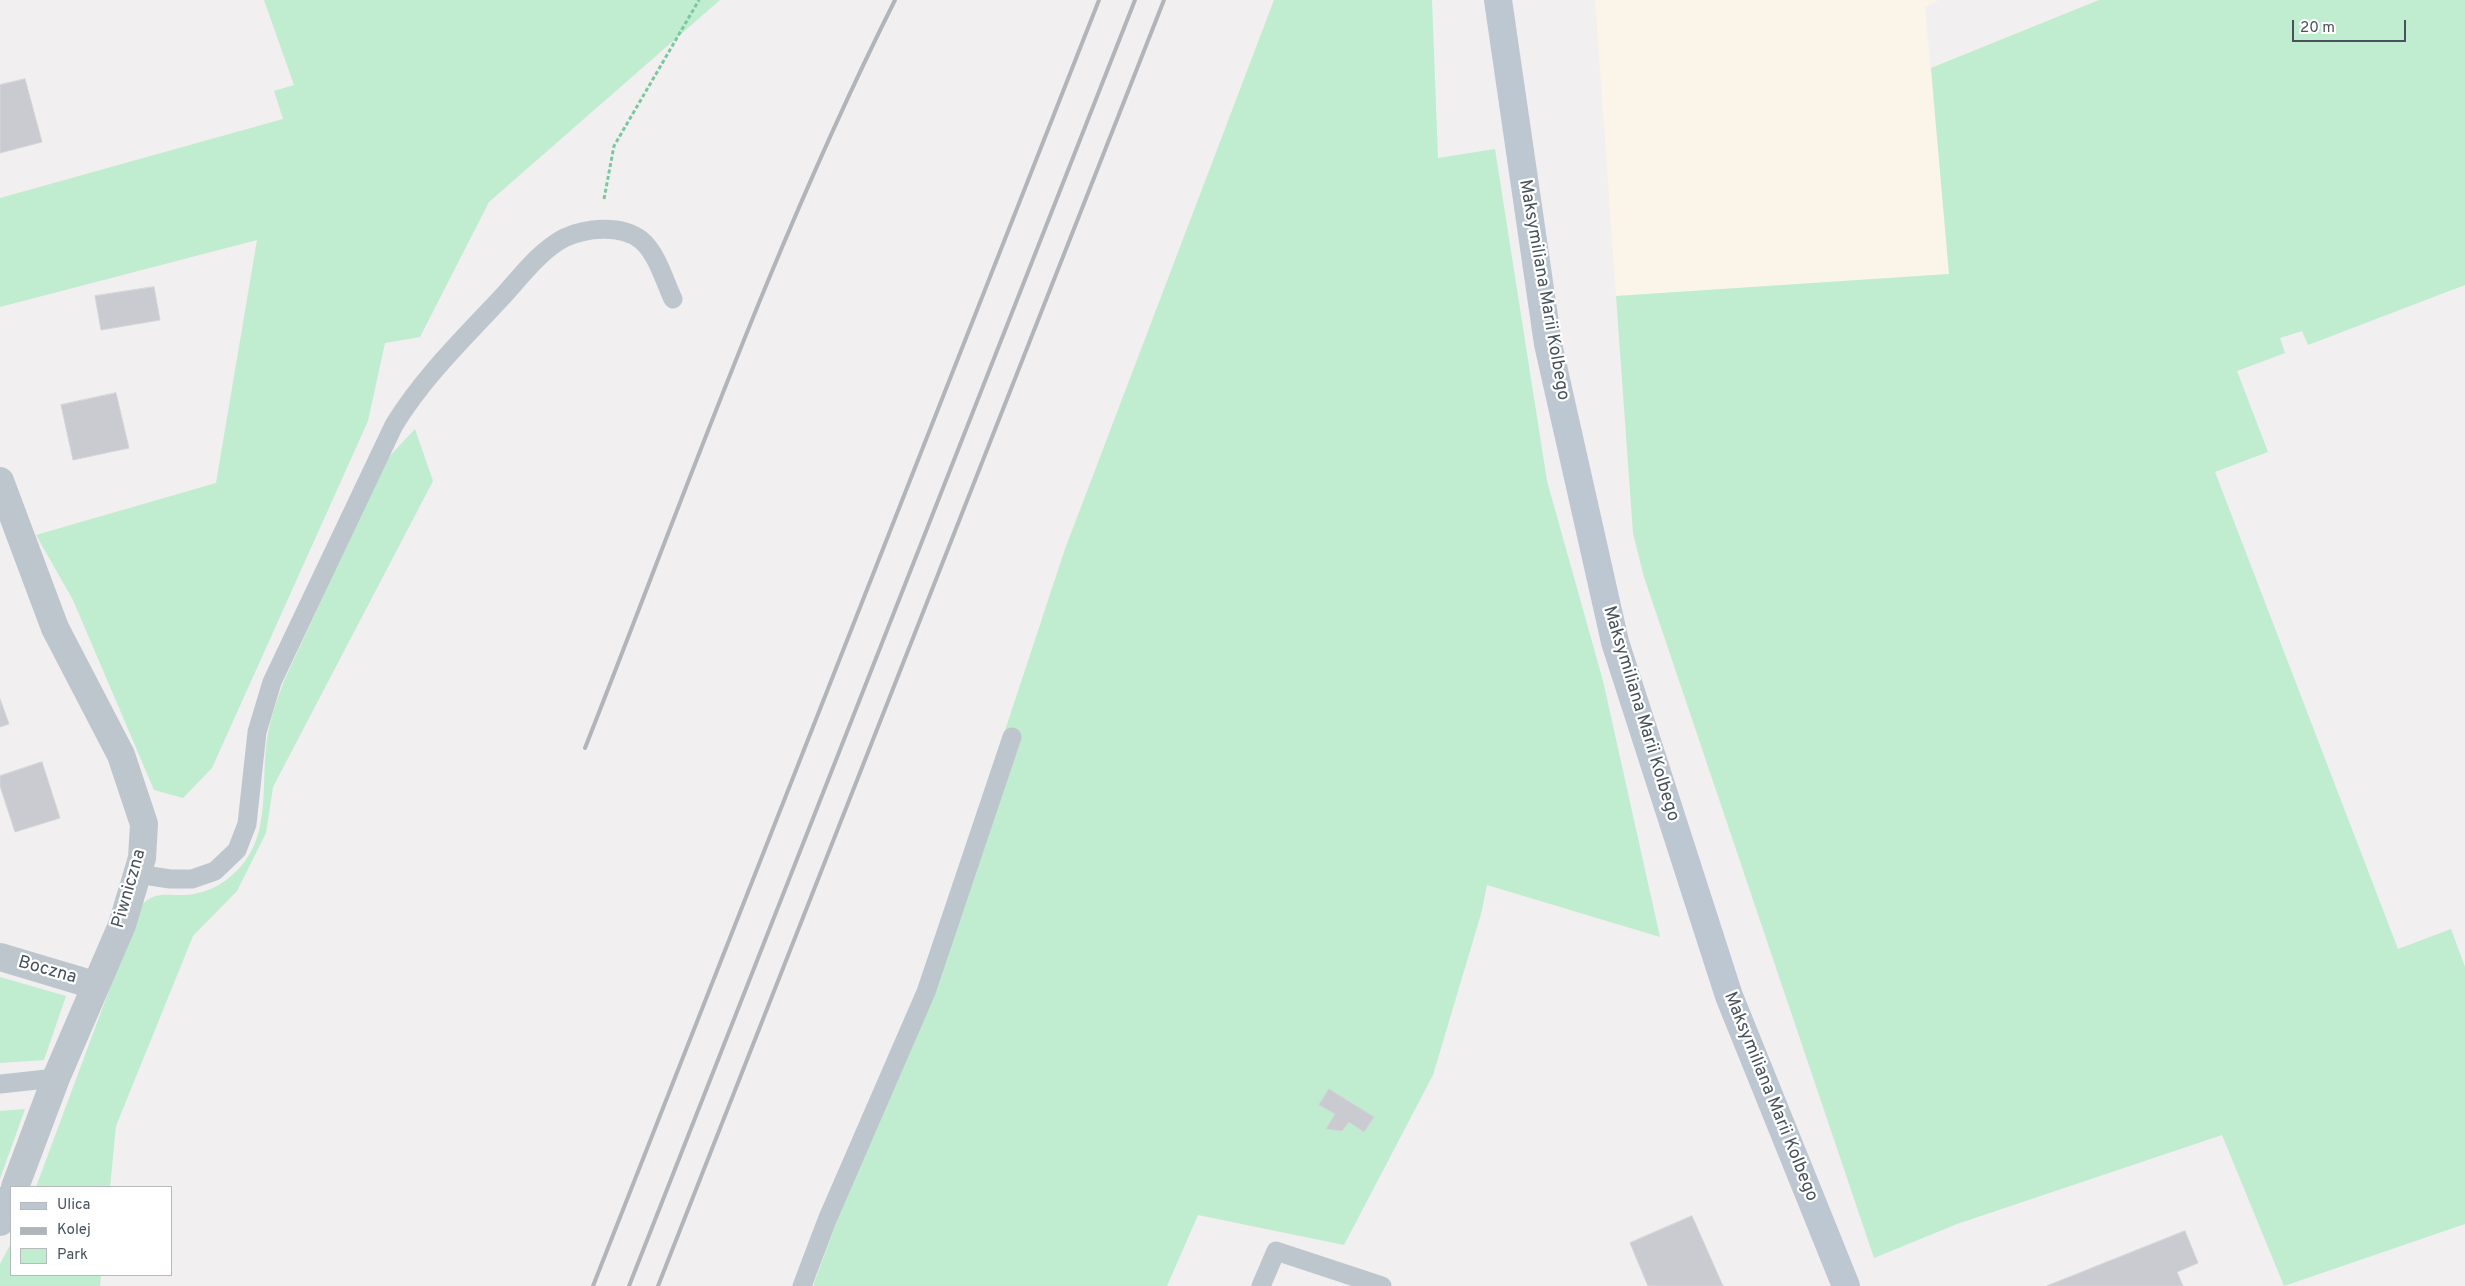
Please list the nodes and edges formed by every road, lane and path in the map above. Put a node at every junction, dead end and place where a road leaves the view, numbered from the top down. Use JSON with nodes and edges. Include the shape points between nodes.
{"nodes":[{"id":1,"x":699,"y":0,"type":"edge"},
{"id":2,"x":1498,"y":0,"type":"edge"},
{"id":3,"x":599,"y":229,"type":"junction"},
{"id":4,"x":672,"y":300,"type":"dead end"},
{"id":5,"x":2,"y":494,"type":"edge"},
{"id":6,"x":1012,"y":738,"type":"dead end"},
{"id":7,"x":138,"y":874,"type":"junction"},
{"id":8,"x":0,"y":957,"type":"edge"},
{"id":9,"x":94,"y":985,"type":"junction"},
{"id":10,"x":56,"y":1078,"type":"junction"},
{"id":11,"x":0,"y":1084,"type":"edge"},
{"id":12,"x":15,"y":1186,"type":"edge"},
{"id":13,"x":10,"y":1198,"type":"edge"},
{"id":14,"x":0,"y":1222,"type":"edge"},
{"id":15,"x":802,"y":1286,"type":"edge"},
{"id":16,"x":1261,"y":1286,"type":"edge"},
{"id":17,"x":1382,"y":1286,"type":"edge"},
{"id":18,"x":1846,"y":1286,"type":"edge"}],
"edges":[{"from":1,"to":3,"type":"path","via":[[614,146]]},
{"from":2,"to":18,"type":"street","name":"Maksymiliana Marii Kolbego","via":[[1548,344],[1615,642],[1729,996]]},
{"from":3,"to":4,"type":"lane","via":[[625,232],[641,240],[654,258]]},
{"from":3,"to":7,"type":"lane","via":[[570,236],[547,250],[436,368],[394,425],[269,688],[256,744],[247,824],[237,850],[215,871],[192,880]]},
{"from":5,"to":7,"type":"street","name":"Piwniczna","via":[[56,628],[121,754],[144,824]]},
{"from":6,"to":15,"type":"lane","via":[[926,992],[827,1220]]},
{"from":7,"to":9,"type":"street","name":"Piwniczna","via":[[122,925]]},
{"from":8,"to":9,"type":"street","name":"Boczna"},
{"from":9,"to":10,"type":"street","name":"Piwniczna"},
{"from":10,"to":11,"type":"lane"},
{"from":10,"to":12,"type":"street","name":"Piwniczna"},
{"from":13,"to":14,"type":"street"},
{"from":16,"to":17,"type":"lane","via":[[1276,1251]]}]}
